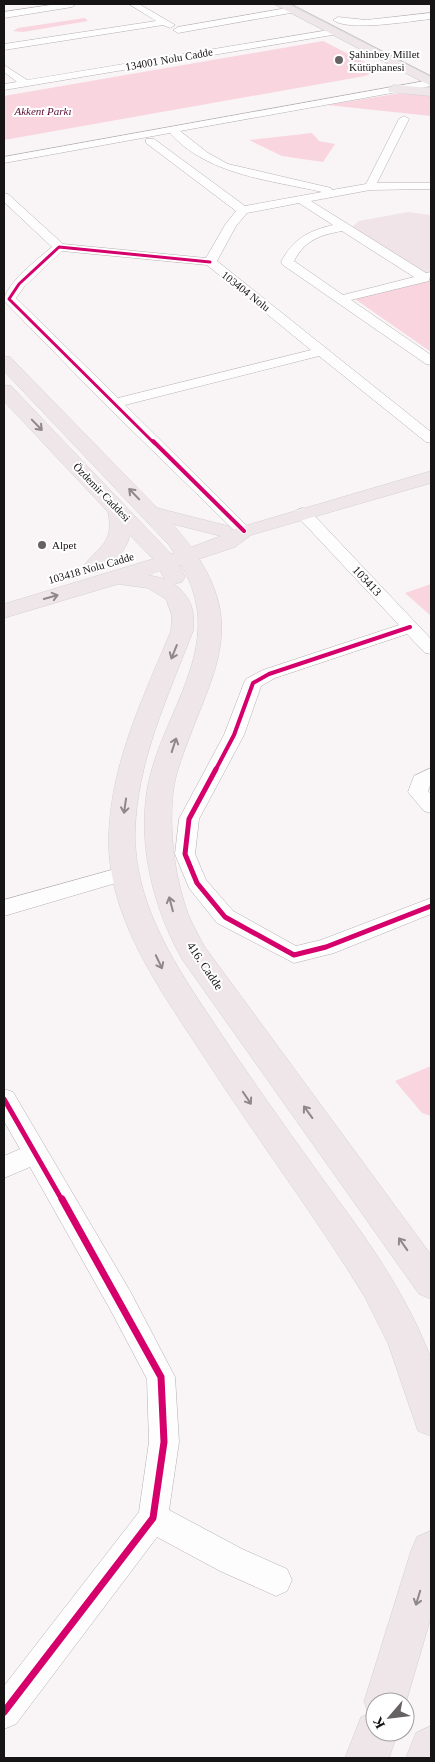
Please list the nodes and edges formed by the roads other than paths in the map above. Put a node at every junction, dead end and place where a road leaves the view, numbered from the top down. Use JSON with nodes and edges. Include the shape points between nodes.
{"nodes":[{"id":1,"x":12,"y":4,"type":"edge"},
{"id":2,"x":72,"y":4,"type":"edge"},
{"id":3,"x":133,"y":4,"type":"edge"},
{"id":4,"x":280,"y":4,"type":"edge"},
{"id":5,"x":306,"y":4,"type":"edge"},
{"id":6,"x":293,"y":10,"type":"junction"},
{"id":7,"x":24,"y":12,"type":"junction"},
{"id":8,"x":4,"y":15,"type":"edge"},
{"id":9,"x":431,"y":16,"type":"edge"},
{"id":10,"x":395,"y":21,"type":"junction"},
{"id":11,"x":165,"y":22,"type":"junction"},
{"id":12,"x":336,"y":26,"type":"junction"},
{"id":13,"x":178,"y":30,"type":"junction"},
{"id":14,"x":372,"y":33,"type":"joint"},
{"id":15,"x":4,"y":47,"type":"edge"},
{"id":16,"x":215,"y":52,"type":"junction"},
{"id":17,"x":4,"y":68,"type":"edge"},
{"id":18,"x":404,"y":68,"type":"junction"},
{"id":19,"x":429,"y":80,"type":"edge"},
{"id":20,"x":26,"y":84,"type":"junction"},
{"id":21,"x":389,"y":86,"type":"junction"},
{"id":22,"x":4,"y":87,"type":"edge"},
{"id":23,"x":431,"y":92,"type":"edge"},
{"id":24,"x":404,"y":119,"type":"dead end"},
{"id":25,"x":178,"y":131,"type":"junction"},
{"id":26,"x":106,"y":142,"type":"junction"},
{"id":27,"x":154,"y":145,"type":"junction"},
{"id":28,"x":4,"y":152,"type":"edge"},
{"id":29,"x":4,"y":160,"type":"edge"},
{"id":30,"x":431,"y":186,"type":"edge"},
{"id":31,"x":370,"y":187,"type":"junction"},
{"id":32,"x":335,"y":192,"type":"junction"},
{"id":33,"x":4,"y":196,"type":"edge"},
{"id":34,"x":300,"y":199,"type":"junction"},
{"id":35,"x":243,"y":210,"type":"junction"},
{"id":36,"x":342,"y":227,"type":"junction"},
{"id":37,"x":59,"y":247,"type":"junction"},
{"id":38,"x":210,"y":262,"type":"junction"},
{"id":39,"x":428,"y":277,"type":"edge"},
{"id":40,"x":341,"y":299,"type":"junction"},
{"id":41,"x":323,"y":351,"type":"junction"},
{"id":42,"x":4,"y":361,"type":"edge"},
{"id":43,"x":431,"y":361,"type":"edge"},
{"id":44,"x":4,"y":390,"type":"edge"},
{"id":45,"x":113,"y":404,"type":"junction"},
{"id":46,"x":431,"y":439,"type":"edge"},
{"id":47,"x":431,"y":477,"type":"edge"},
{"id":48,"x":112,"y":501,"type":"junction"},
{"id":49,"x":152,"y":513,"type":"junction"},
{"id":50,"x":303,"y":513,"type":"junction"},
{"id":51,"x":244,"y":531,"type":"junction"},
{"id":52,"x":219,"y":538,"type":"junction"},
{"id":53,"x":177,"y":557,"type":"junction"},
{"id":54,"x":94,"y":568,"type":"junction"},
{"id":55,"x":117,"y":578,"type":"junction"},
{"id":56,"x":4,"y":594,"type":"edge"},
{"id":57,"x":183,"y":605,"type":"junction"},
{"id":58,"x":4,"y":611,"type":"edge"},
{"id":59,"x":410,"y":627,"type":"junction"},
{"id":60,"x":431,"y":649,"type":"edge"},
{"id":61,"x":431,"y":774,"type":"edge"},
{"id":62,"x":431,"y":806,"type":"edge"},
{"id":63,"x":126,"y":873,"type":"junction"},
{"id":64,"x":431,"y":906,"type":"edge"},
{"id":65,"x":4,"y":908,"type":"edge"},
{"id":66,"x":4,"y":1099,"type":"edge"},
{"id":67,"x":35,"y":1154,"type":"junction"},
{"id":68,"x":4,"y":1167,"type":"edge"},
{"id":69,"x":431,"y":1284,"type":"edge"},
{"id":70,"x":431,"y":1418,"type":"edge"},
{"id":71,"x":153,"y":1518,"type":"junction"},
{"id":72,"x":431,"y":1551,"type":"edge"},
{"id":73,"x":276,"y":1580,"type":"dead end"},
{"id":74,"x":388,"y":1692,"type":"edge"},
{"id":75,"x":6,"y":1701,"type":"edge"},
{"id":76,"x":373,"y":1742,"type":"edge"},
{"id":77,"x":431,"y":1748,"type":"edge"},
{"id":78,"x":367,"y":1758,"type":"edge"},
{"id":79,"x":428,"y":1758,"type":"edge"}],
"edges":[{"from":1,"to":7,"type":"street"},
{"from":2,"to":7,"type":"street"},
{"from":3,"to":11,"type":"street"},
{"from":4,"to":6,"type":"main road"},
{"from":5,"to":12,"type":"main road"},
{"from":6,"to":12,"type":"main road"},
{"from":6,"to":13,"type":"street"},
{"from":7,"to":8,"type":"street"},
{"from":9,"to":10,"type":"street","name":"134001 Nolu Cadde"},
{"from":10,"to":12,"type":"street","name":"134001 Nolu Cadde"},
{"from":10,"to":14,"type":"street","name":"134001 Nolu Cadde"},
{"from":11,"to":13,"type":"street"},
{"from":11,"to":15,"type":"street"},
{"from":12,"to":14,"type":"main road"},
{"from":12,"to":16,"type":"street","name":"134001 Nolu Cadde"},
{"from":12,"to":18,"type":"main road"},
{"from":13,"to":16,"type":"street"},
{"from":16,"to":20,"type":"street","name":"134001 Nolu Cadde"},
{"from":17,"to":20,"type":"street"},
{"from":18,"to":19,"type":"main road"},
{"from":18,"to":21,"type":"main road","via":[[400,78]]},
{"from":19,"to":21,"type":"street"},
{"from":20,"to":22,"type":"street","name":"134001 Nolu Cadde"},
{"from":21,"to":23,"type":"main road"},
{"from":21,"to":25,"type":"street"},
{"from":21,"to":28,"type":"street"},
{"from":24,"to":31,"type":"street"},
{"from":25,"to":26,"type":"street"},
{"from":25,"to":27,"type":"street"},
{"from":25,"to":32,"type":"street","via":[[204,155],[224,166]]},
{"from":26,"to":27,"type":"street"},
{"from":26,"to":29,"type":"street"},
{"from":27,"to":35,"type":"street"},
{"from":30,"to":31,"type":"street"},
{"from":31,"to":32,"type":"street"},
{"from":32,"to":34,"type":"street"},
{"from":33,"to":37,"type":"street"},
{"from":34,"to":35,"type":"street"},
{"from":34,"to":36,"type":"street"},
{"from":35,"to":38,"type":"street","name":"103404 Nolu"},
{"from":36,"to":39,"type":"street"},
{"from":36,"to":40,"type":"street","via":[[304,236],[287,262]]},
{"from":37,"to":38,"type":"street"},
{"from":37,"to":45,"type":"street","via":[[19,284],[9,299]]},
{"from":38,"to":41,"type":"street","name":"103404 Nolu"},
{"from":39,"to":40,"type":"street"},
{"from":40,"to":43,"type":"street"},
{"from":41,"to":45,"type":"street"},
{"from":41,"to":46,"type":"street","name":"103404 Nolu"},
{"from":49,"to":42,"type":"main road","name":"Özdemir Caddesi","one_way":true},
{"from":44,"to":48,"type":"main road","name":"Özdemir Caddesi","one_way":true},
{"from":45,"to":51,"type":"street"},
{"from":47,"to":50,"type":"main road"},
{"from":48,"to":53,"type":"main road","name":"Özdemir Caddesi"},
{"from":48,"to":54,"type":"main road","via":[[120,516],[121,532],[109,555]]},
{"from":49,"to":52,"type":"main road"},
{"from":49,"to":53,"type":"main road","name":"Özdemir Caddesi"},
{"from":50,"to":51,"type":"main road"},
{"from":50,"to":59,"type":"street","name":"103413"},
{"from":51,"to":52,"type":"main road","via":[[227,542]]},
{"from":52,"to":53,"type":"main road"},
{"from":53,"to":54,"type":"main road","name":"103418 Nolu Cadde"},
{"from":53,"to":55,"type":"main road"},
{"from":53,"to":57,"type":"main road","name":"Özdemir Caddesi","via":[[178,587]]},
{"from":69,"to":53,"type":"main road","name":"416. Cadde","one_way":true,"via":[[192,950],[172,909],[159,845],[160,791],[180,726],[207,658],[211,633],[208,599]]},
{"from":54,"to":56,"type":"main road","name":"103418 Nolu Cadde"},
{"from":55,"to":57,"type":"main road","via":[[161,586]]},
{"from":58,"to":55,"type":"main road","one_way":true},
{"from":57,"to":63,"type":"main road","name":"Özdemir Caddesi","one_way":true,"via":[[182,632],[135,750],[122,834]]},
{"from":59,"to":60,"type":"street","name":"103413"},
{"from":59,"to":64,"type":"street","via":[[268,674],[253,683],[234,735],[189,819],[185,854],[197,883],[225,917],[294,955],[326,947]]},
{"from":61,"to":62,"type":"street","via":[[421,780],[418,792]]},
{"from":63,"to":65,"type":"street"},
{"from":63,"to":70,"type":"main road","name":"Özdemir Caddesi","one_way":true,"via":[[132,899],[162,968],[385,1299],[411,1351]]},
{"from":66,"to":67,"type":"street"},
{"from":67,"to":68,"type":"street"},
{"from":67,"to":71,"type":"street","via":[[161,1377],[164,1442]]},
{"from":71,"to":73,"type":"street"},
{"from":71,"to":75,"type":"street"},
{"from":72,"to":74,"type":"main road","one_way":true},
{"from":76,"to":78,"type":"main road"},
{"from":77,"to":79,"type":"main road"}]}
